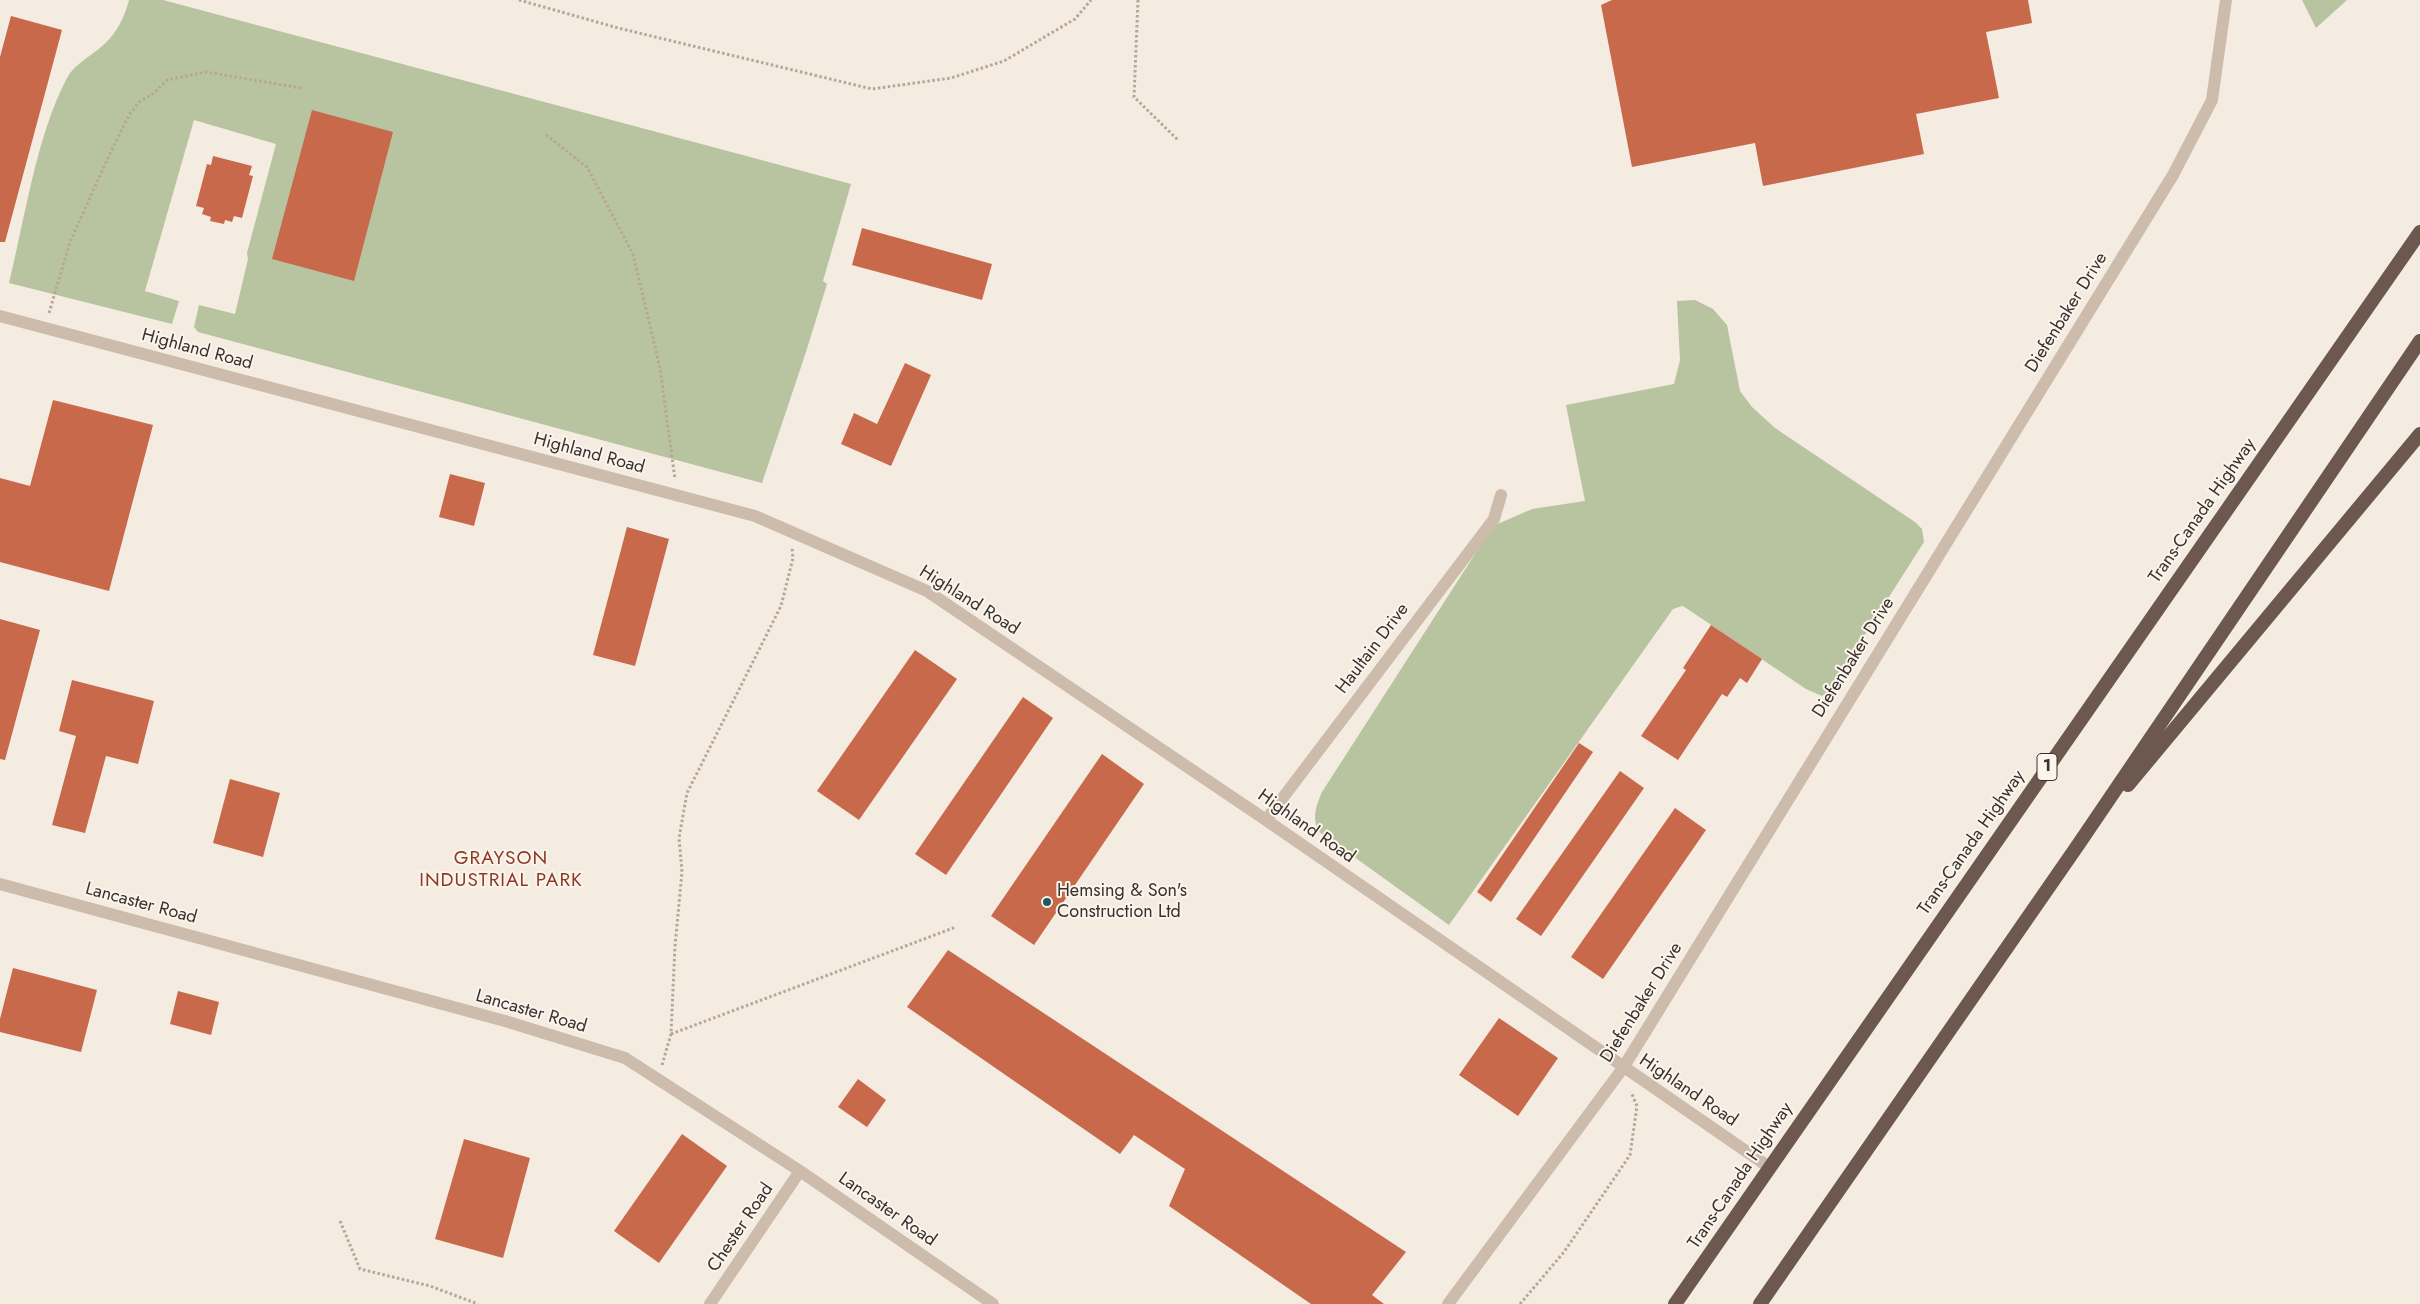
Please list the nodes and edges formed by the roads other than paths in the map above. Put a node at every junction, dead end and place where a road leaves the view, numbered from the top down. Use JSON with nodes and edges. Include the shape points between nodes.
{"nodes":[{"id":1,"x":2226,"y":0,"type":"edge"},
{"id":2,"x":2420,"y":232,"type":"edge"},
{"id":3,"x":0,"y":316,"type":"edge"},
{"id":4,"x":2420,"y":341,"type":"edge"},
{"id":5,"x":2420,"y":434,"type":"edge"},
{"id":6,"x":1501,"y":495,"type":"dead end"},
{"id":7,"x":1266,"y":820,"type":"junction"},
{"id":8,"x":2078,"y":845,"type":"junction"},
{"id":9,"x":0,"y":884,"type":"edge"},
{"id":10,"x":1623,"y":1068,"type":"junction"},
{"id":11,"x":1768,"y":1167,"type":"junction"},
{"id":12,"x":800,"y":1171,"type":"junction"},
{"id":13,"x":710,"y":1304,"type":"edge"},
{"id":14,"x":993,"y":1304,"type":"edge"},
{"id":15,"x":1448,"y":1304,"type":"edge"},
{"id":16,"x":1676,"y":1304,"type":"edge"},
{"id":17,"x":1760,"y":1304,"type":"edge"}],
"edges":[{"from":1,"to":10,"type":"street","name":"Diefenbaker Drive","via":[[2212,100],[2173,175]]},
{"from":2,"to":11,"type":"highway","name":"Trans-Canada Highway","number":"1"},
{"from":3,"to":7,"type":"street","name":"Highland Road","via":[[755,516],[927,591]]},
{"from":4,"to":8,"type":"highway"},
{"from":5,"to":8,"type":"highway"},
{"from":6,"to":7,"type":"street","name":"Haultain Drive","via":[[1494,519]]},
{"from":7,"to":10,"type":"street","name":"Highland Road"},
{"from":8,"to":17,"type":"highway"},
{"from":9,"to":12,"type":"street","name":"Lancaster Road","via":[[505,1021],[625,1058]]},
{"from":10,"to":11,"type":"street","name":"Highland Road"},
{"from":10,"to":15,"type":"street","name":"Diefenbaker Drive"},
{"from":11,"to":16,"type":"highway","name":"Trans-Canada Highway","number":"1"},
{"from":12,"to":13,"type":"street","name":"Chester Road"},
{"from":12,"to":14,"type":"street","name":"Lancaster Road"}]}
